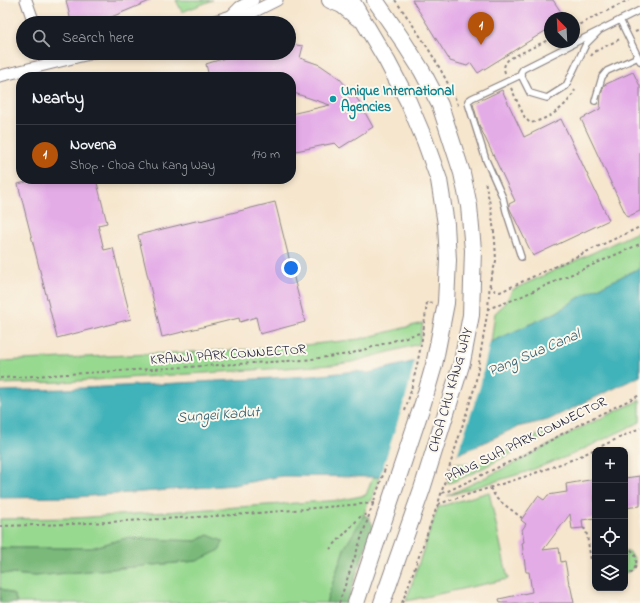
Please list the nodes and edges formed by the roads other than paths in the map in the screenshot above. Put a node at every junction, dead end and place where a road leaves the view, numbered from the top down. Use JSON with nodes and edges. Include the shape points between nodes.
{"nodes":[{"id":1,"x":26,"y":0,"type":"edge"},
{"id":2,"x":253,"y":0,"type":"edge"},
{"id":3,"x":277,"y":0,"type":"edge"},
{"id":4,"x":330,"y":0,"type":"edge"},
{"id":5,"x":351,"y":0,"type":"edge"},
{"id":6,"x":378,"y":2,"type":"edge"},
{"id":7,"x":640,"y":10,"type":"edge"},
{"id":8,"x":32,"y":16,"type":"edge"},
{"id":9,"x":231,"y":16,"type":"joint"},
{"id":10,"x":620,"y":20,"type":"junction"},
{"id":11,"x":364,"y":23,"type":"junction"},
{"id":12,"x":599,"y":31,"type":"junction"},
{"id":13,"x":639,"y":59,"type":"edge"},
{"id":14,"x":40,"y":60,"type":"edge"},
{"id":15,"x":521,"y":74,"type":"junction"},
{"id":16,"x":0,"y":76,"type":"edge"},
{"id":17,"x":594,"y":101,"type":"dead end"},
{"id":18,"x":521,"y":256,"type":"dead end"},
{"id":19,"x":356,"y":603,"type":"edge"},
{"id":20,"x":382,"y":603,"type":"edge"}],
"edges":[{"from":1,"to":8,"type":"street"},
{"from":2,"to":9,"type":"street"},
{"from":3,"to":9,"type":"street","via":[[245,16]]},
{"from":4,"to":11,"type":"main road","via":[[342,5]]},
{"from":5,"to":11,"type":"main road","name":"CHOA CHU KANG WAY"},
{"from":6,"to":20,"type":"main road","name":"CHOA CHU KANG WAY","via":[[422,71],[440,105],[470,206],[473,250],[471,315],[462,362]]},
{"from":7,"to":10,"type":"lane"},
{"from":10,"to":12,"type":"lane"},
{"from":10,"to":13,"type":"lane"},
{"from":11,"to":19,"type":"main road","name":"CHOA CHU KANG WAY","via":[[408,101],[439,180],[446,224],[448,260],[446,303],[441,333],[423,403],[384,502]]},
{"from":12,"to":15,"type":"lane","via":[[527,67]]},
{"from":12,"to":15,"type":"lane","via":[[586,44],[566,86],[547,98],[530,93]]},
{"from":13,"to":17,"type":"lane","via":[[606,71]]},
{"from":14,"to":16,"type":"street"},
{"from":15,"to":18,"type":"lane","via":[[468,101],[486,160],[503,198]]}]}
